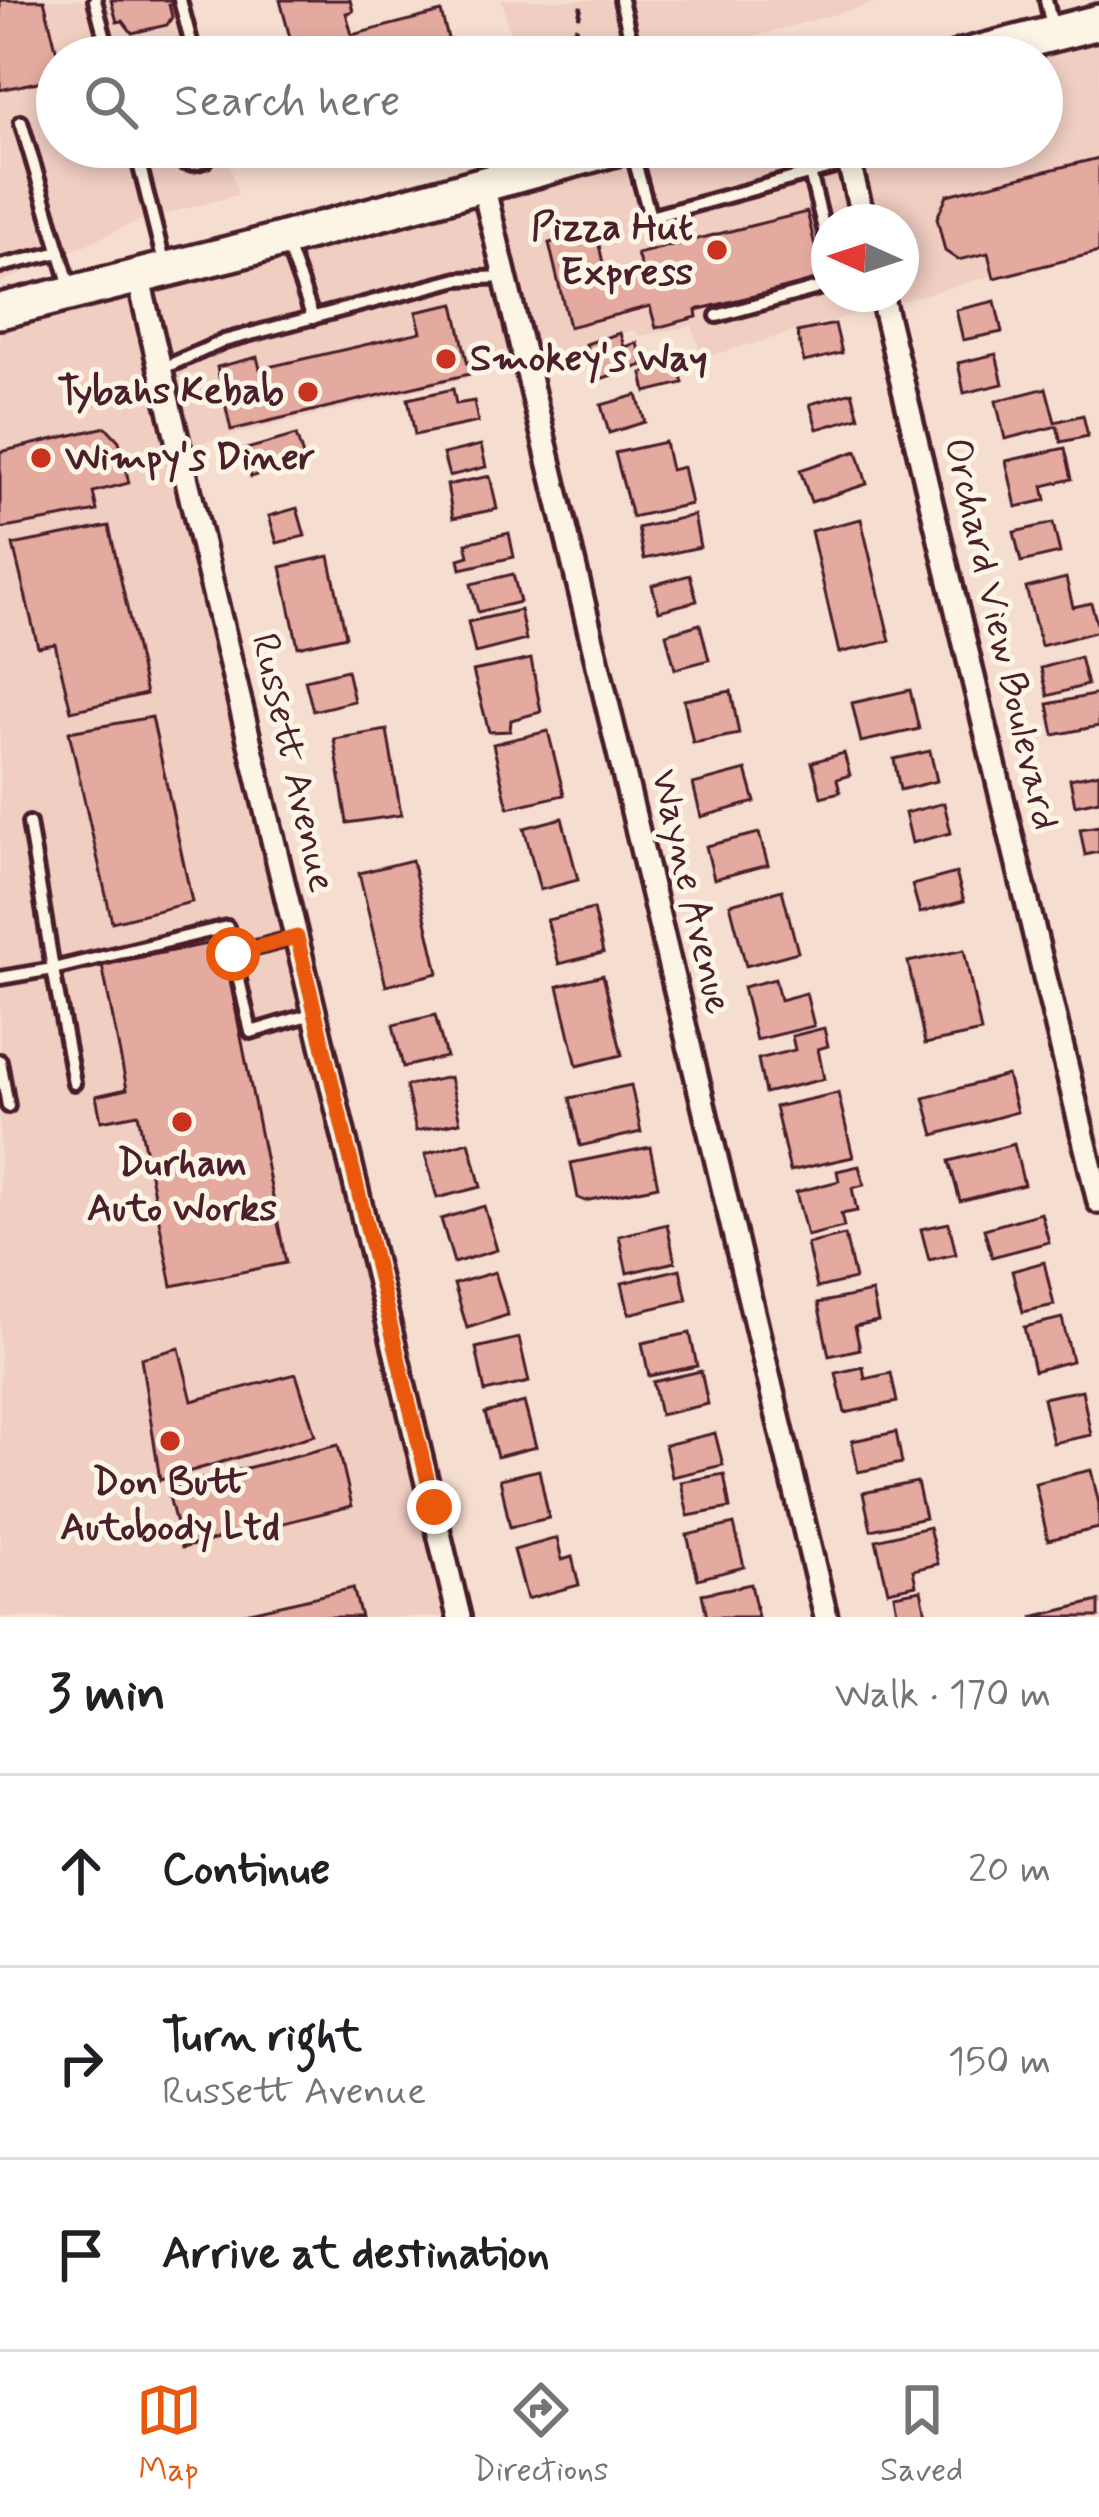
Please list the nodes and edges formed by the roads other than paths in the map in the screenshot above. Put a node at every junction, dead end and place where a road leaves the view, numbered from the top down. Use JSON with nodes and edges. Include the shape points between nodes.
{"nodes":[{"id":1,"x":95,"y":0,"type":"edge"},
{"id":2,"x":180,"y":0,"type":"edge"},
{"id":3,"x":621,"y":0,"type":"edge"},
{"id":4,"x":1046,"y":0,"type":"edge"},
{"id":5,"x":1099,"y":22,"type":"edge"},
{"id":6,"x":1053,"y":34,"type":"junction"},
{"id":7,"x":104,"y":36,"type":"edge"},
{"id":8,"x":189,"y":36,"type":"edge"},
{"id":9,"x":630,"y":36,"type":"edge"},
{"id":10,"x":1045,"y":36,"type":"edge"},
{"id":11,"x":21,"y":122,"type":"dead end"},
{"id":12,"x":138,"y":168,"type":"edge"},
{"id":13,"x":544,"y":168,"type":"edge"},
{"id":14,"x":637,"y":168,"type":"edge"},
{"id":15,"x":820,"y":168,"type":"edge"},
{"id":16,"x":850,"y":168,"type":"edge"},
{"id":17,"x":810,"y":173,"type":"junction"},
{"id":18,"x":483,"y":185,"type":"junction"},
{"id":19,"x":818,"y":204,"type":"edge"},
{"id":20,"x":859,"y":204,"type":"edge"},
{"id":21,"x":284,"y":238,"type":"junction"},
{"id":22,"x":60,"y":252,"type":"junction"},
{"id":23,"x":0,"y":266,"type":"edge"},
{"id":24,"x":152,"y":273,"type":"junction"},
{"id":25,"x":505,"y":277,"type":"junction"},
{"id":26,"x":811,"y":290,"type":"edge"},
{"id":27,"x":71,"y":293,"type":"junction"},
{"id":28,"x":0,"y":311,"type":"edge"},
{"id":29,"x":885,"y":312,"type":"edge"},
{"id":30,"x":717,"y":316,"type":"dead end"},
{"id":31,"x":313,"y":318,"type":"junction"},
{"id":32,"x":161,"y":369,"type":"junction"},
{"id":33,"x":29,"y":823,"type":"dead end"},
{"id":34,"x":297,"y":937,"type":"junction"},
{"id":35,"x":233,"y":954,"type":"junction"},
{"id":36,"x":53,"y":969,"type":"junction"},
{"id":37,"x":0,"y":978,"type":"edge"},
{"id":38,"x":316,"y":1013,"type":"junction"},
{"id":39,"x":0,"y":1061,"type":"edge"},
{"id":40,"x":74,"y":1083,"type":"dead end"},
{"id":41,"x":8,"y":1106,"type":"dead end"},
{"id":42,"x":1099,"y":1202,"type":"edge"},
{"id":43,"x":460,"y":1617,"type":"edge"},
{"id":44,"x":826,"y":1617,"type":"edge"}],
"edges":[{"from":1,"to":7,"type":"lane"},
{"from":2,"to":8,"type":"lane"},
{"from":3,"to":9,"type":"lane"},
{"from":4,"to":6,"type":"lane"},
{"from":5,"to":6,"type":"main road"},
{"from":6,"to":10,"type":"main road"},
{"from":11,"to":22,"type":"lane"},
{"from":12,"to":24,"type":"lane"},
{"from":13,"to":18,"type":"main road"},
{"from":14,"to":17,"type":"lane","via":[[650,217]]},
{"from":15,"to":17,"type":"lane"},
{"from":16,"to":20,"type":"street"},
{"from":17,"to":19,"type":"lane"},
{"from":18,"to":21,"type":"main road"},
{"from":18,"to":25,"type":"street","name":"Wayne Avenue"},
{"from":21,"to":24,"type":"main road"},
{"from":21,"to":31,"type":"lane"},
{"from":22,"to":23,"type":"lane"},
{"from":22,"to":27,"type":"lane"},
{"from":24,"to":27,"type":"main road"},
{"from":24,"to":32,"type":"street","name":"Russett Avenue"},
{"from":25,"to":31,"type":"lane","via":[[458,279]]},
{"from":25,"to":44,"type":"street","name":"Wayne Avenue"},
{"from":26,"to":30,"type":"lane"},
{"from":27,"to":28,"type":"main road"},
{"from":29,"to":42,"type":"street","name":"Orchard View Boulevard"},
{"from":31,"to":32,"type":"lane","via":[[224,341]]},
{"from":32,"to":34,"type":"street","name":"Russett Avenue"},
{"from":33,"to":36,"type":"lane"},
{"from":34,"to":35,"type":"lane"},
{"from":34,"to":38,"type":"street","name":"Russett Avenue"},
{"from":35,"to":36,"type":"lane","via":[[227,927]]},
{"from":35,"to":38,"type":"lane","via":[[251,1032]]},
{"from":36,"to":37,"type":"lane"},
{"from":36,"to":40,"type":"lane"},
{"from":38,"to":43,"type":"street","name":"Russett Avenue"},
{"from":39,"to":41,"type":"lane"}]}
